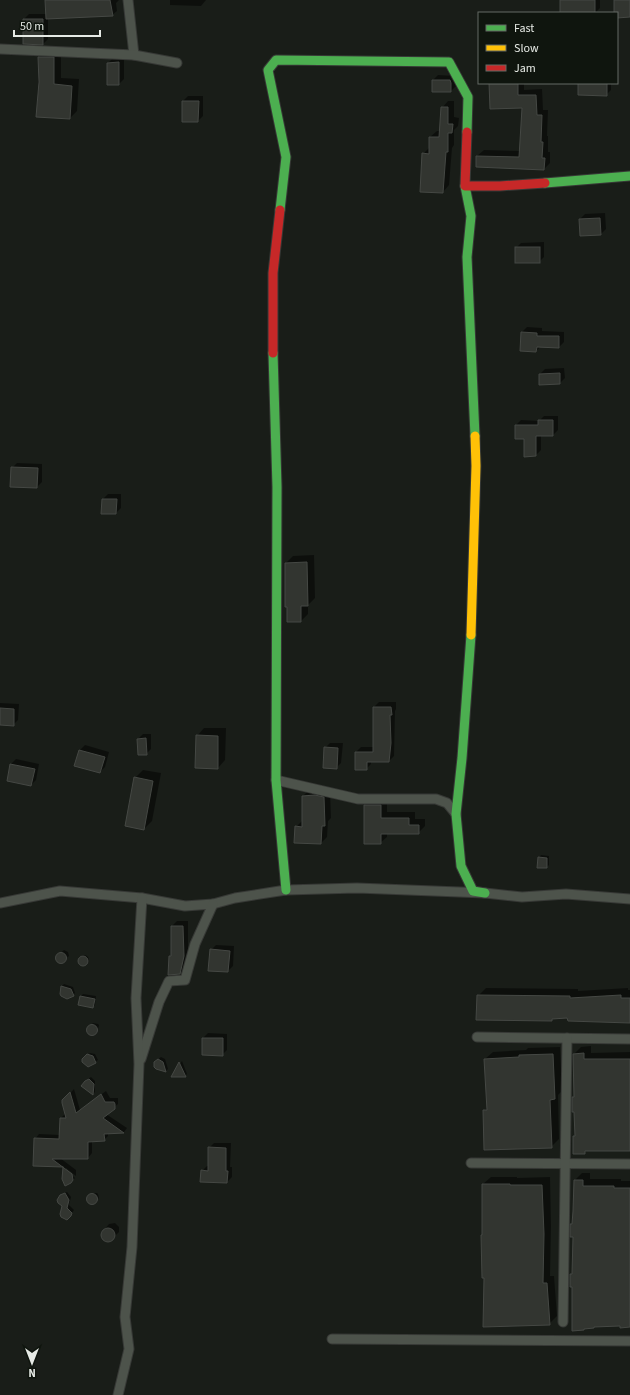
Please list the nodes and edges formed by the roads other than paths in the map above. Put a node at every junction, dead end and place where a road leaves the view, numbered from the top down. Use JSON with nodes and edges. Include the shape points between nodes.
{"nodes":[{"id":1,"x":128,"y":0,"type":"edge"},
{"id":2,"x":0,"y":49,"type":"edge"},
{"id":3,"x":134,"y":55,"type":"junction"},
{"id":4,"x":177,"y":63,"type":"dead end"},
{"id":5,"x":630,"y":176,"type":"edge"},
{"id":6,"x":465,"y":186,"type":"junction"},
{"id":7,"x":276,"y":780,"type":"junction"},
{"id":8,"x":456,"y":814,"type":"junction"},
{"id":9,"x":286,"y":890,"type":"junction"},
{"id":10,"x":485,"y":893,"type":"junction"},
{"id":11,"x":142,"y":898,"type":"junction"},
{"id":12,"x":630,"y":900,"type":"edge"},
{"id":13,"x":0,"y":903,"type":"edge"},
{"id":14,"x":213,"y":904,"type":"junction"},
{"id":15,"x":478,"y":1037,"type":"dead end"},
{"id":16,"x":567,"y":1038,"type":"junction"},
{"id":17,"x":630,"y":1039,"type":"edge"},
{"id":18,"x":139,"y":1064,"type":"junction"},
{"id":19,"x":471,"y":1163,"type":"dead end"},
{"id":20,"x":565,"y":1163,"type":"junction"},
{"id":21,"x":630,"y":1164,"type":"edge"},
{"id":22,"x":563,"y":1322,"type":"dead end"},
{"id":23,"x":332,"y":1339,"type":"dead end"},
{"id":24,"x":630,"y":1340,"type":"edge"},
{"id":25,"x":118,"y":1395,"type":"edge"}],
"edges":[{"from":1,"to":3,"type":"street"},
{"from":2,"to":3,"type":"street"},
{"from":3,"to":4,"type":"street"},
{"from":5,"to":6,"type":"street","via":[[500,186]]},
{"from":6,"to":7,"type":"street","via":[[468,96],[449,62],[276,60],[268,70],[286,157],[273,273],[277,487]]},
{"from":6,"to":8,"type":"street","via":[[471,216],[467,257],[476,466],[470,660]]},
{"from":7,"to":8,"type":"street","via":[[358,798],[436,799],[447,804]]},
{"from":7,"to":9,"type":"street"},
{"from":8,"to":10,"type":"street","via":[[461,866],[473,891]]},
{"from":9,"to":10,"type":"street","via":[[357,888]]},
{"from":9,"to":14,"type":"street"},
{"from":10,"to":12,"type":"street","via":[[522,897],[566,894]]},
{"from":11,"to":13,"type":"street","via":[[60,891]]},
{"from":11,"to":14,"type":"street","via":[[185,906]]},
{"from":11,"to":18,"type":"street","via":[[136,998]]},
{"from":14,"to":18,"type":"street","via":[[195,944],[185,980],[169,981],[159,1002]]},
{"from":15,"to":16,"type":"street"},
{"from":16,"to":17,"type":"street"},
{"from":16,"to":20,"type":"street"},
{"from":18,"to":25,"type":"street","via":[[132,1248],[125,1317],[129,1349]]},
{"from":19,"to":20,"type":"street"},
{"from":20,"to":21,"type":"street"},
{"from":20,"to":22,"type":"street"},
{"from":23,"to":24,"type":"street"}]}
